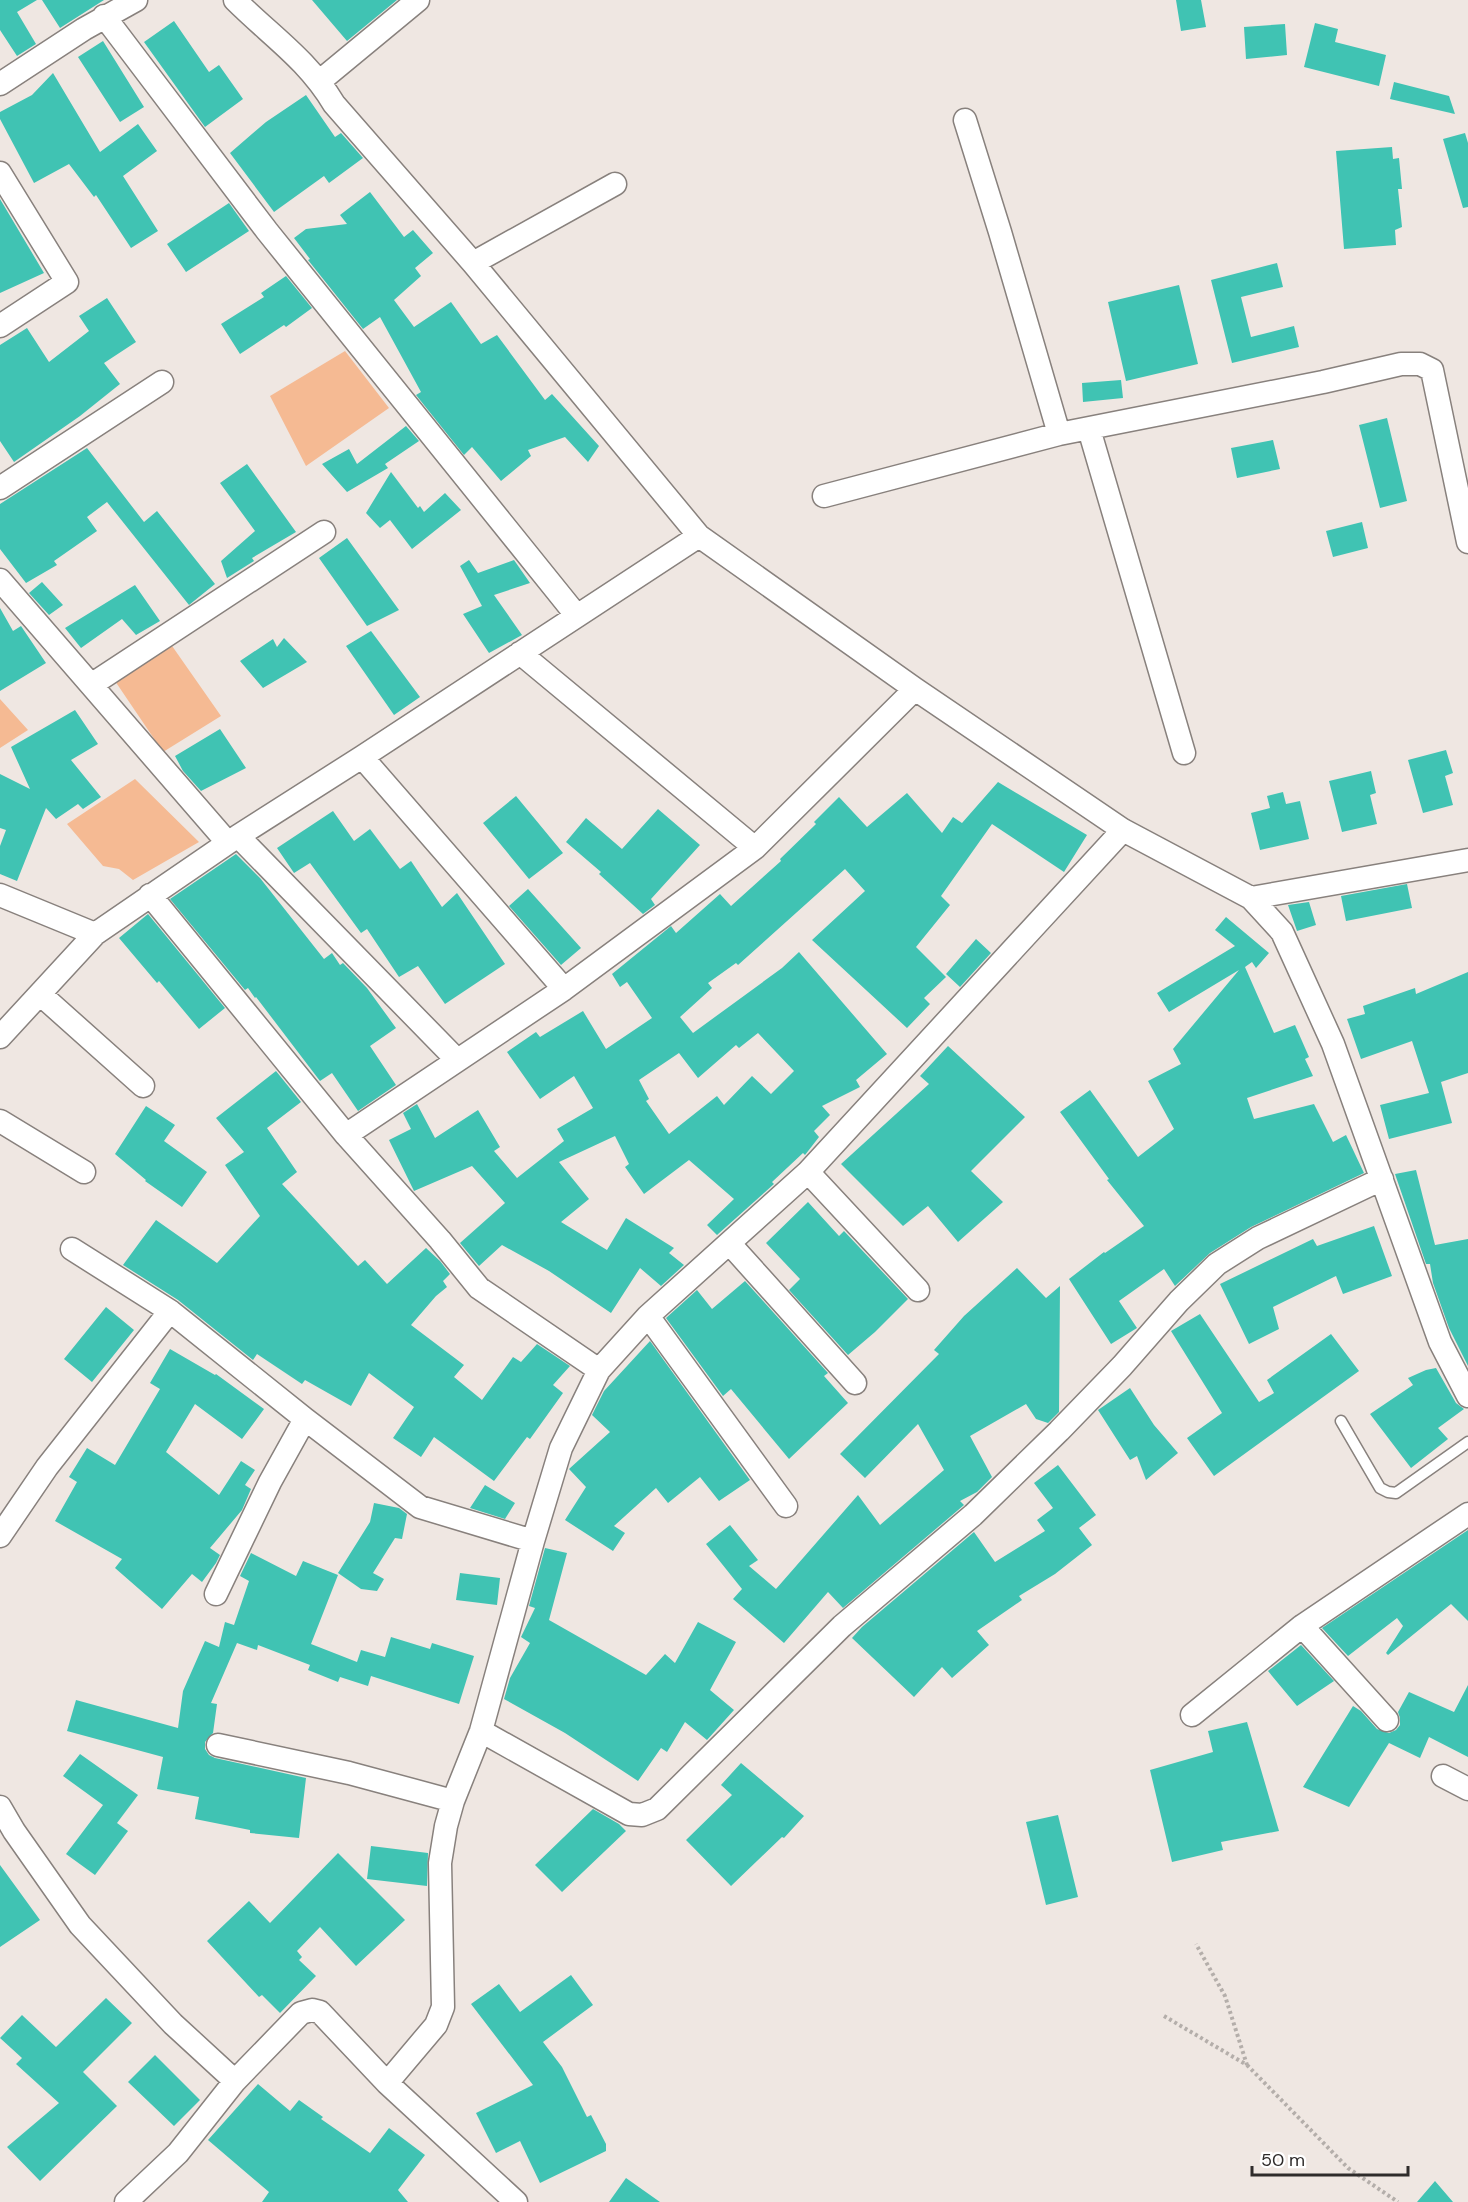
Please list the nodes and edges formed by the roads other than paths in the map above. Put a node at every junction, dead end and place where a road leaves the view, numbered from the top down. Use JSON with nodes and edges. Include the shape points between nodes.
{"nodes":[{"id":1,"x":136,"y":0,"type":"edge"},
{"id":2,"x":235,"y":0,"type":"edge"},
{"id":3,"x":418,"y":0,"type":"edge"},
{"id":4,"x":104,"y":16,"type":"junction"},
{"id":5,"x":320,"y":81,"type":"junction"},
{"id":6,"x":0,"y":84,"type":"edge"},
{"id":7,"x":965,"y":120,"type":"dead end"},
{"id":8,"x":0,"y":173,"type":"edge"},
{"id":9,"x":615,"y":184,"type":"dead end"},
{"id":10,"x":473,"y":263,"type":"junction"},
{"id":11,"x":0,"y":327,"type":"edge"},
{"id":12,"x":162,"y":382,"type":"dead end"},
{"id":13,"x":1089,"y":429,"type":"junction"},
{"id":14,"x":1059,"y":434,"type":"junction"},
{"id":15,"x":0,"y":488,"type":"edge"},
{"id":16,"x":824,"y":496,"type":"dead end"},
{"id":17,"x":324,"y":532,"type":"dead end"},
{"id":18,"x":699,"y":536,"type":"junction"},
{"id":19,"x":1468,"y":542,"type":"edge"},
{"id":20,"x":0,"y":580,"type":"edge"},
{"id":21,"x":577,"y":616,"type":"junction"},
{"id":22,"x":520,"y":653,"type":"junction"},
{"id":23,"x":91,"y":685,"type":"junction"},
{"id":24,"x":915,"y":689,"type":"junction"},
{"id":25,"x":1184,"y":753,"type":"dead end"},
{"id":26,"x":362,"y":757,"type":"junction"},
{"id":27,"x":1123,"y":830,"type":"junction"},
{"id":28,"x":233,"y":840,"type":"junction"},
{"id":29,"x":755,"y":848,"type":"junction"},
{"id":30,"x":1468,"y":860,"type":"edge"},
{"id":31,"x":0,"y":895,"type":"edge"},
{"id":32,"x":150,"y":895,"type":"junction"},
{"id":33,"x":1251,"y":898,"type":"junction"},
{"id":34,"x":95,"y":934,"type":"junction"},
{"id":35,"x":564,"y":989,"type":"junction"},
{"id":36,"x":40,"y":994,"type":"junction"},
{"id":37,"x":0,"y":1037,"type":"edge"},
{"id":38,"x":458,"y":1060,"type":"junction"},
{"id":39,"x":143,"y":1086,"type":"dead end"},
{"id":40,"x":0,"y":1121,"type":"edge"},
{"id":41,"x":346,"y":1135,"type":"junction"},
{"id":42,"x":84,"y":1172,"type":"dead end"},
{"id":43,"x":808,"y":1172,"type":"junction"},
{"id":44,"x":1382,"y":1179,"type":"junction"},
{"id":45,"x":730,"y":1244,"type":"junction"},
{"id":46,"x":72,"y":1249,"type":"dead end"},
{"id":47,"x":918,"y":1290,"type":"dead end"},
{"id":48,"x":170,"y":1311,"type":"junction"},
{"id":49,"x":648,"y":1317,"type":"junction"},
{"id":50,"x":598,"y":1370,"type":"junction"},
{"id":51,"x":855,"y":1383,"type":"dead end"},
{"id":52,"x":1468,"y":1396,"type":"edge"},
{"id":53,"x":305,"y":1419,"type":"junction"},
{"id":54,"x":1341,"y":1421,"type":"dead end"},
{"id":55,"x":1468,"y":1442,"type":"edge"},
{"id":56,"x":786,"y":1506,"type":"dead end"},
{"id":57,"x":1468,"y":1514,"type":"edge"},
{"id":58,"x":0,"y":1536,"type":"edge"},
{"id":59,"x":532,"y":1541,"type":"junction"},
{"id":60,"x":216,"y":1594,"type":"dead end"},
{"id":61,"x":1302,"y":1626,"type":"junction"},
{"id":62,"x":1192,"y":1716,"type":"dead end"},
{"id":63,"x":1387,"y":1720,"type":"dead end"},
{"id":64,"x":481,"y":1731,"type":"junction"},
{"id":65,"x":218,"y":1745,"type":"dead end"},
{"id":66,"x":1443,"y":1776,"type":"dead end"},
{"id":67,"x":1468,"y":1789,"type":"edge"},
{"id":68,"x":453,"y":1801,"type":"junction"},
{"id":69,"x":0,"y":1807,"type":"edge"},
{"id":70,"x":236,"y":2081,"type":"junction"},
{"id":71,"x":387,"y":2083,"type":"junction"},
{"id":72,"x":126,"y":2202,"type":"edge"},
{"id":73,"x":516,"y":2202,"type":"edge"}],
"edges":[{"from":1,"to":4,"type":"street"},
{"from":2,"to":5,"type":"street"},
{"from":3,"to":5,"type":"street"},
{"from":4,"to":6,"type":"street"},
{"from":4,"to":21,"type":"street","via":[[267,231]]},
{"from":5,"to":10,"type":"street","via":[[334,104]]},
{"from":7,"to":14,"type":"street"},
{"from":8,"to":11,"type":"street","via":[[67,282]]},
{"from":9,"to":10,"type":"street"},
{"from":10,"to":18,"type":"street"},
{"from":12,"to":15,"type":"street"},
{"from":13,"to":14,"type":"street"},
{"from":13,"to":19,"type":"street","via":[[1401,364],[1420,364],[1432,370]]},
{"from":13,"to":25,"type":"street"},
{"from":14,"to":16,"type":"street"},
{"from":17,"to":23,"type":"street"},
{"from":18,"to":21,"type":"street"},
{"from":18,"to":24,"type":"street"},
{"from":20,"to":23,"type":"street"},
{"from":21,"to":22,"type":"street"},
{"from":22,"to":26,"type":"street"},
{"from":22,"to":29,"type":"street"},
{"from":23,"to":28,"type":"street"},
{"from":24,"to":27,"type":"street"},
{"from":24,"to":29,"type":"street"},
{"from":26,"to":28,"type":"street"},
{"from":26,"to":35,"type":"street"},
{"from":27,"to":33,"type":"street"},
{"from":27,"to":43,"type":"street"},
{"from":28,"to":32,"type":"street"},
{"from":28,"to":38,"type":"street"},
{"from":29,"to":35,"type":"street"},
{"from":30,"to":33,"type":"street"},
{"from":31,"to":34,"type":"street"},
{"from":32,"to":34,"type":"street"},
{"from":32,"to":41,"type":"street"},
{"from":33,"to":44,"type":"street","via":[[1282,932],[1333,1044]]},
{"from":34,"to":36,"type":"street"},
{"from":35,"to":38,"type":"street"},
{"from":36,"to":37,"type":"street"},
{"from":36,"to":39,"type":"street"},
{"from":38,"to":41,"type":"street"},
{"from":40,"to":42,"type":"street"},
{"from":41,"to":50,"type":"street","via":[[479,1288]]},
{"from":43,"to":45,"type":"street"},
{"from":43,"to":47,"type":"street"},
{"from":44,"to":52,"type":"street","via":[[1440,1342]]},
{"from":44,"to":64,"type":"street","via":[[1257,1238],[1217,1264],[1059,1431],[973,1515],[842,1626],[657,1809],[642,1815],[629,1814]]},
{"from":45,"to":49,"type":"street"},
{"from":45,"to":51,"type":"street"},
{"from":46,"to":48,"type":"street"},
{"from":48,"to":53,"type":"street"},
{"from":48,"to":58,"type":"street","via":[[47,1467]]},
{"from":49,"to":50,"type":"street"},
{"from":49,"to":56,"type":"street"},
{"from":50,"to":59,"type":"street","via":[[561,1448]]},
{"from":53,"to":59,"type":"street","via":[[420,1507]]},
{"from":53,"to":60,"type":"street"},
{"from":54,"to":55,"type":"lane","via":[[1380,1488],[1389,1492],[1396,1493]]},
{"from":57,"to":61,"type":"street"},
{"from":59,"to":64,"type":"street"},
{"from":61,"to":62,"type":"street"},
{"from":61,"to":63,"type":"street"},
{"from":64,"to":68,"type":"street"},
{"from":65,"to":68,"type":"street","via":[[349,1773]]},
{"from":66,"to":67,"type":"street"},
{"from":68,"to":71,"type":"street","via":[[440,1863],[443,2007],[436,2025]]},
{"from":69,"to":70,"type":"street","via":[[80,1925],[173,2024]]},
{"from":70,"to":71,"type":"street","via":[[301,2013],[312,2010],[320,2012]]},
{"from":70,"to":72,"type":"street","via":[[178,2153]]},
{"from":71,"to":73,"type":"street"}]}
